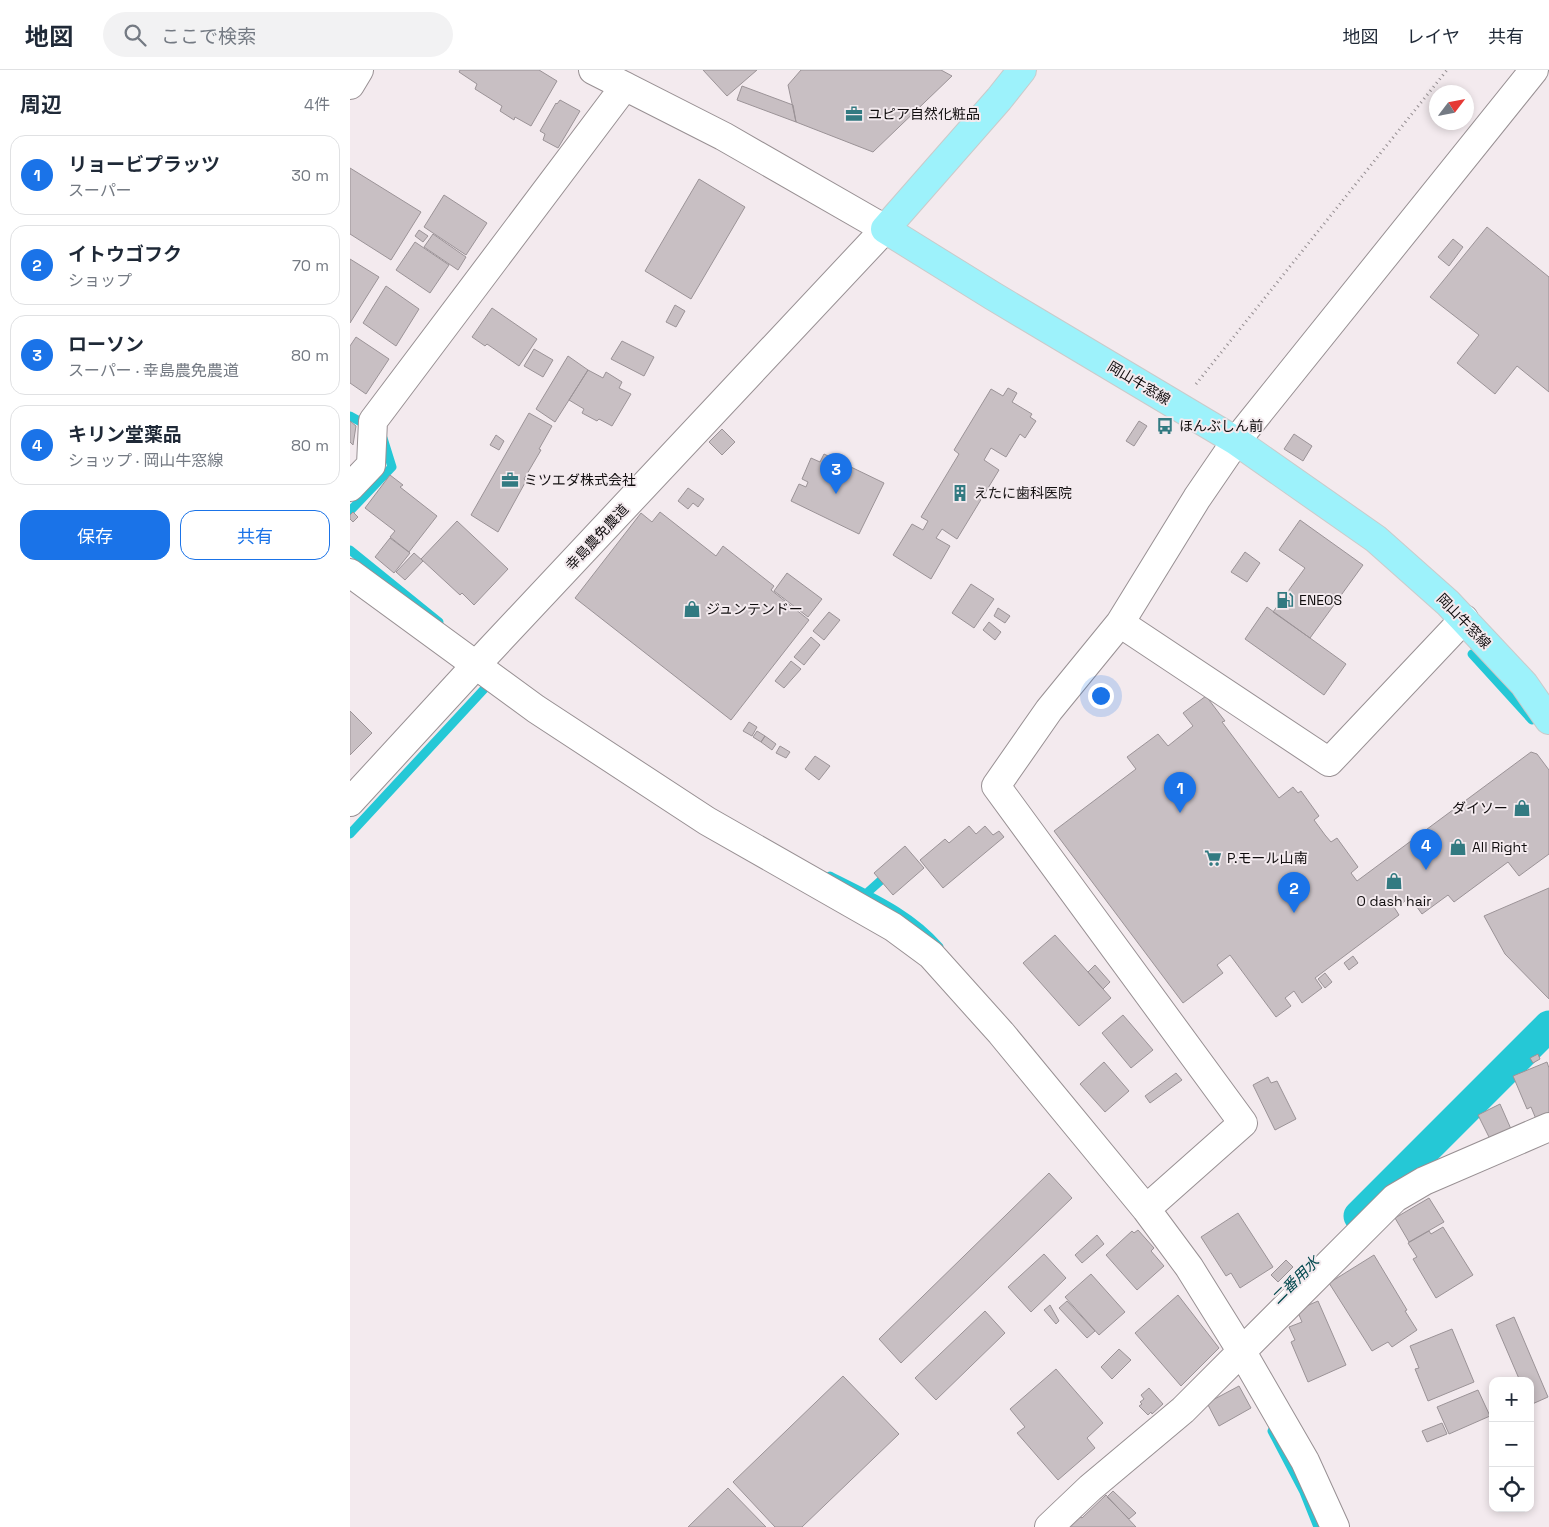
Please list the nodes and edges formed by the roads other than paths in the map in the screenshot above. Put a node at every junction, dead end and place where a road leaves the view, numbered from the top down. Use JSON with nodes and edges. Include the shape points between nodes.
{"nodes":[{"id":1,"x":359,"y":70,"type":"edge"},
{"id":2,"x":593,"y":70,"type":"edge"},
{"id":3,"x":1022,"y":70,"type":"edge"},
{"id":4,"x":1534,"y":70,"type":"edge"},
{"id":5,"x":350,"y":84,"type":"edge"},
{"id":6,"x":625,"y":86,"type":"junction"},
{"id":7,"x":886,"y":228,"type":"junction"},
{"id":8,"x":1236,"y":441,"type":"junction"},
{"id":9,"x":350,"y":487,"type":"edge"},
{"id":10,"x":350,"y":573,"type":"edge"},
{"id":11,"x":1464,"y":619,"type":"junction"},
{"id":12,"x":1120,"y":623,"type":"junction"},
{"id":13,"x":476,"y":665,"type":"junction"},
{"id":14,"x":1549,"y":720,"type":"edge"},
{"id":15,"x":350,"y":802,"type":"edge"},
{"id":16,"x":1549,"y":1128,"type":"edge"},
{"id":17,"x":1146,"y":1208,"type":"junction"},
{"id":18,"x":1237,"y":1344,"type":"junction"},
{"id":19,"x":1050,"y":1527,"type":"edge"},
{"id":20,"x":1335,"y":1527,"type":"edge"}],
"edges":[{"from":1,"to":5,"type":"street"},
{"from":2,"to":6,"type":"street"},
{"from":3,"to":7,"type":"main road"},
{"from":4,"to":8,"type":"street"},
{"from":6,"to":7,"type":"street","via":[[723,136]]},
{"from":6,"to":9,"type":"street","via":[[373,421],[372,465]]},
{"from":7,"to":8,"type":"main road","name":"岡山牛窓線"},
{"from":7,"to":13,"type":"street","name":"幸島農免農道"},
{"from":8,"to":11,"type":"main road","name":"岡山牛窓線","via":[[1376,539]]},
{"from":8,"to":12,"type":"street"},
{"from":10,"to":13,"type":"street"},
{"from":11,"to":12,"type":"street","via":[[1329,762]]},
{"from":11,"to":14,"type":"main road","name":"岡山牛窓線","via":[[1524,684]]},
{"from":12,"to":17,"type":"street","via":[[1049,710],[996,786],[1243,1123]]},
{"from":13,"to":15,"type":"street","name":"幸島農免農道"},
{"from":13,"to":17,"type":"street","via":[[536,709],[707,821],[893,926],[931,955],[1001,1033]]},
{"from":16,"to":18,"type":"street","via":[[1424,1181],[1395,1198]]},
{"from":17,"to":18,"type":"street","via":[[1189,1266]]},
{"from":18,"to":19,"type":"street","via":[[1183,1410],[1090,1488]]},
{"from":18,"to":20,"type":"street","via":[[1304,1461]]}]}
